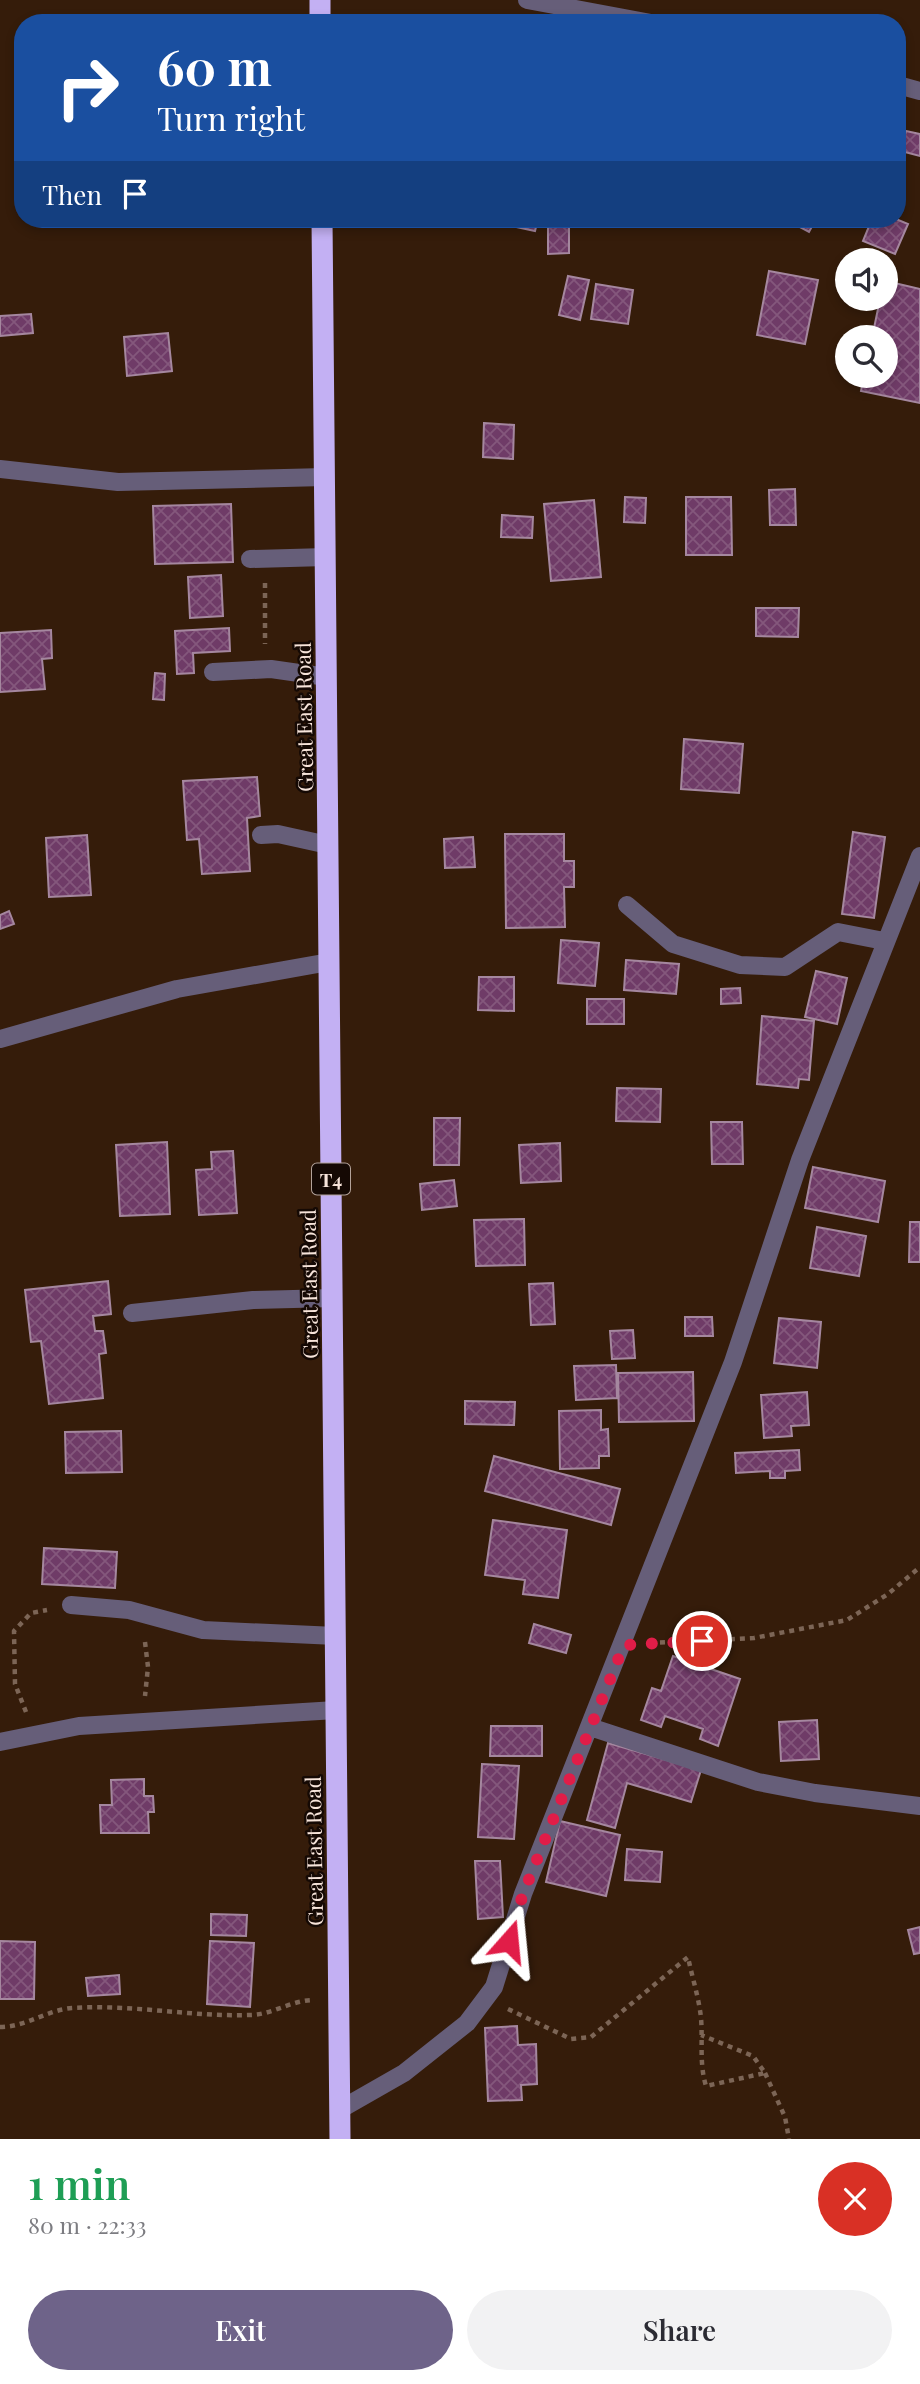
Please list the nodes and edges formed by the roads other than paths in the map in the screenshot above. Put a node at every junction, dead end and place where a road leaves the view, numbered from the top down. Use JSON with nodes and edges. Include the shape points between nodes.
{"nodes":[{"id":1,"x":527,"y":0,"type":"edge"},
{"id":2,"x":602,"y":14,"type":"edge"},
{"id":3,"x":322,"y":228,"type":"edge"},
{"id":4,"x":0,"y":469,"type":"edge"},
{"id":5,"x":325,"y":477,"type":"junction"},
{"id":6,"x":326,"y":557,"type":"junction"},
{"id":7,"x":256,"y":559,"type":"road end"},
{"id":8,"x":213,"y":672,"type":"dead end"},
{"id":9,"x":327,"y":677,"type":"junction"},
{"id":10,"x":261,"y":835,"type":"dead end"},
{"id":11,"x":328,"y":845,"type":"junction"},
{"id":12,"x":920,"y":856,"type":"edge"},
{"id":13,"x":627,"y":905,"type":"dead end"},
{"id":14,"x":884,"y":941,"type":"junction"},
{"id":15,"x":330,"y":962,"type":"junction"},
{"id":16,"x":0,"y":1039,"type":"edge"},
{"id":17,"x":332,"y":1298,"type":"junction"},
{"id":18,"x":132,"y":1313,"type":"dead end"},
{"id":19,"x":71,"y":1605,"type":"road end"},
{"id":20,"x":336,"y":1636,"type":"junction"},
{"id":21,"x":336,"y":1710,"type":"junction"},
{"id":22,"x":590,"y":1727,"type":"junction"},
{"id":23,"x":0,"y":1742,"type":"edge"},
{"id":24,"x":920,"y":1806,"type":"edge"},
{"id":25,"x":341,"y":2109,"type":"junction"},
{"id":26,"x":341,"y":2139,"type":"edge"}],
"edges":[{"from":1,"to":2,"type":"street"},
{"from":3,"to":5,"type":"highway","name":"Great East Road","number":"T4"},
{"from":4,"to":5,"type":"street","via":[[118,482]]},
{"from":5,"to":6,"type":"highway","name":"Great East Road","number":"T4"},
{"from":6,"to":7,"type":"street"},
{"from":6,"to":9,"type":"highway","name":"Great East Road","number":"T4"},
{"from":8,"to":9,"type":"street","via":[[264,670]]},
{"from":9,"to":11,"type":"highway","name":"Great East Road","number":"T4"},
{"from":10,"to":11,"type":"street"},
{"from":11,"to":15,"type":"highway","name":"Great East Road","number":"T4"},
{"from":12,"to":14,"type":"street"},
{"from":13,"to":14,"type":"street","via":[[673,944],[740,965],[785,967],[838,932]]},
{"from":14,"to":22,"type":"street","via":[[800,1160],[733,1362]]},
{"from":15,"to":16,"type":"street","via":[[177,989]]},
{"from":15,"to":17,"type":"highway","name":"Great East Road","number":"T4"},
{"from":17,"to":18,"type":"street","via":[[253,1300]]},
{"from":17,"to":20,"type":"highway","name":"Great East Road","number":"T4"},
{"from":19,"to":20,"type":"street","via":[[142,1613],[203,1630]]},
{"from":20,"to":21,"type":"highway","name":"Great East Road","number":"T4"},
{"from":21,"to":23,"type":"street","via":[[79,1726]]},
{"from":21,"to":25,"type":"highway","name":"Great East Road","number":"T4"},
{"from":22,"to":24,"type":"street","via":[[758,1782]]},
{"from":22,"to":25,"type":"street","via":[[523,1894],[494,1987],[467,2023],[404,2073]]},
{"from":25,"to":26,"type":"highway","name":"Great East Road","number":"T4"}]}
